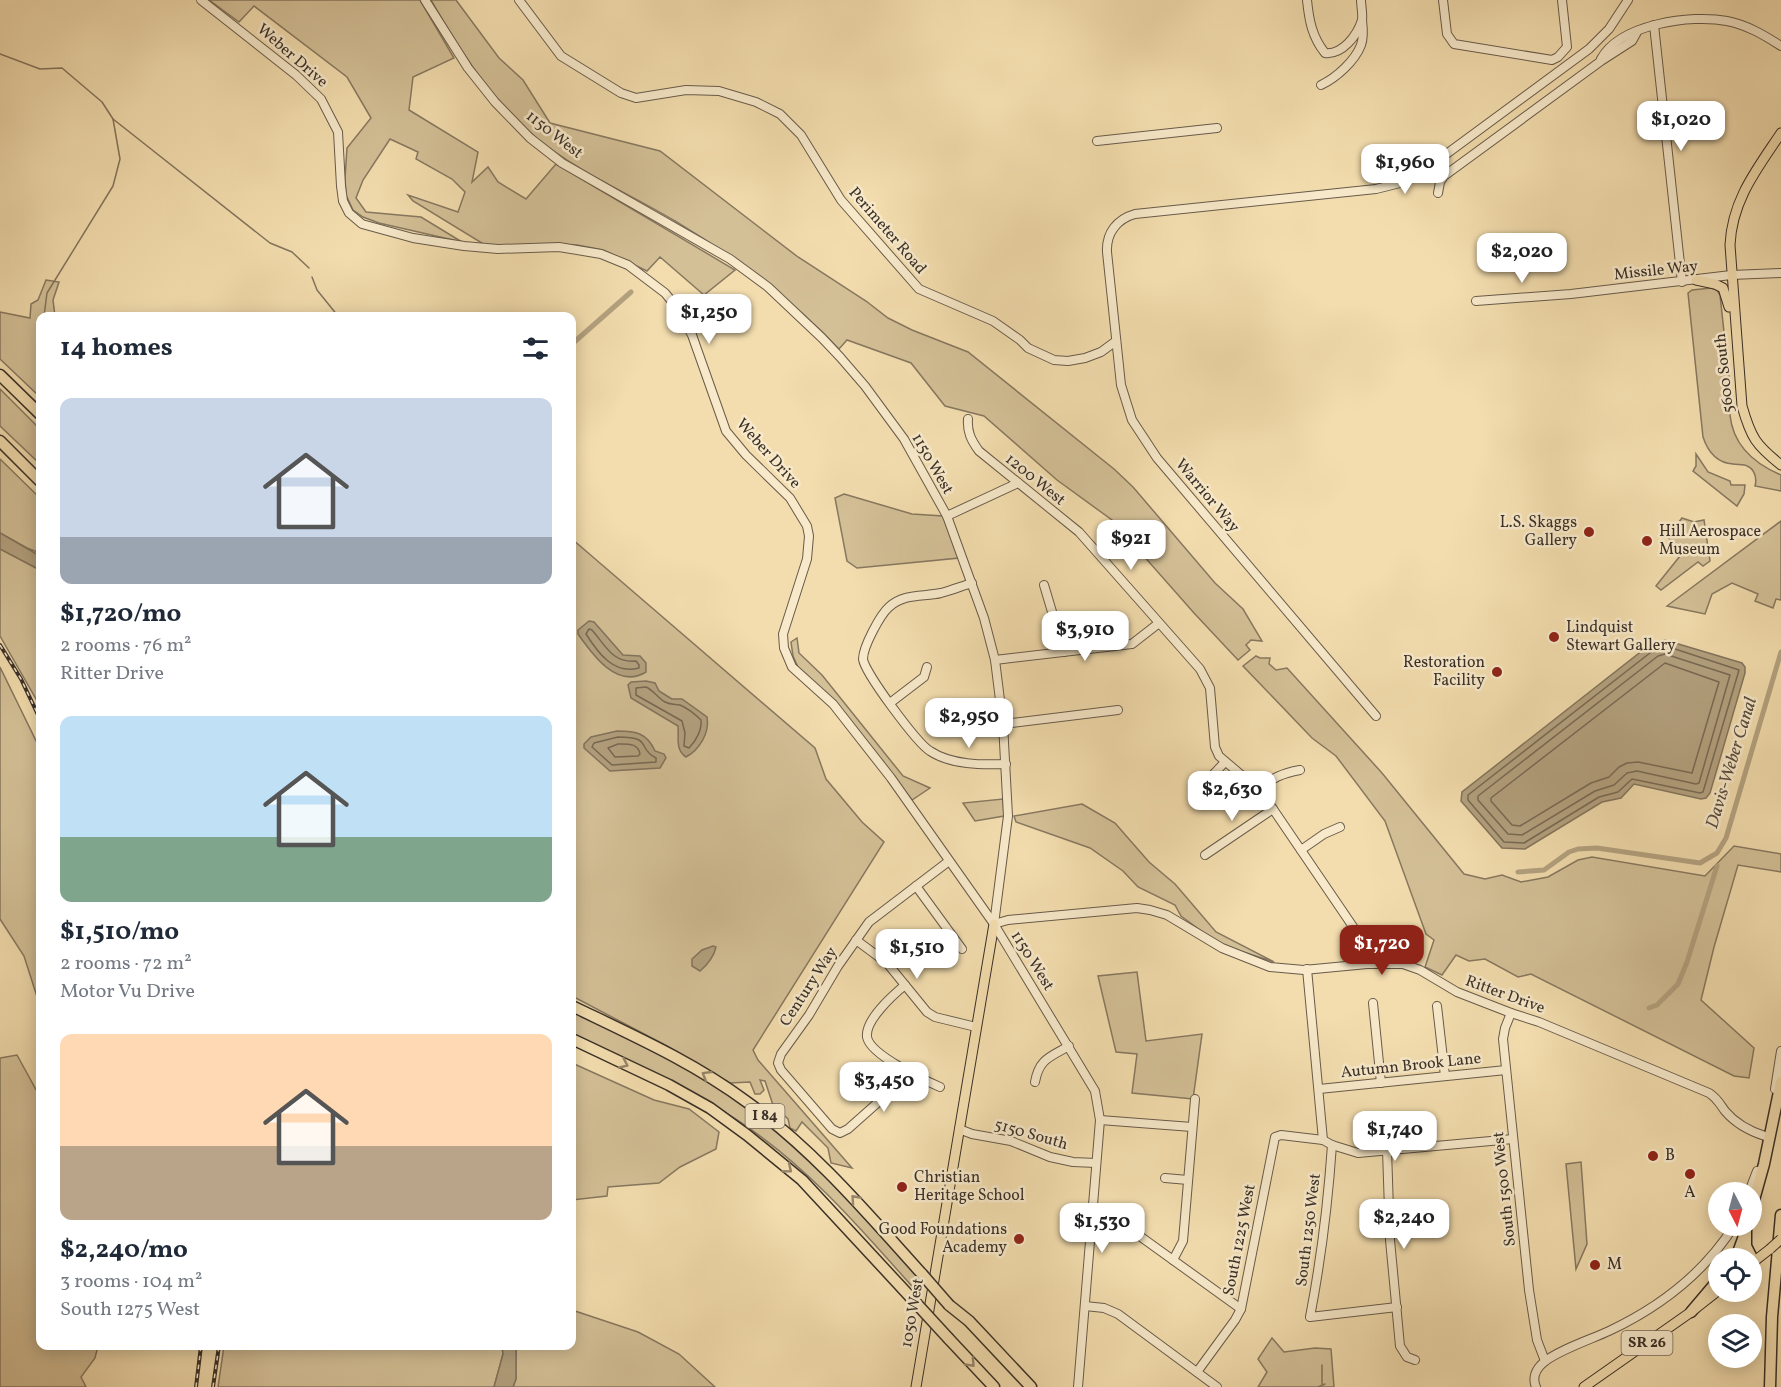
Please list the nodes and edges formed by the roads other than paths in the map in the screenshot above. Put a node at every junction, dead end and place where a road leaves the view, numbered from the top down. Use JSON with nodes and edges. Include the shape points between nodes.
{"nodes":[{"id":1,"x":201,"y":0,"type":"edge"},
{"id":2,"x":425,"y":0,"type":"edge"},
{"id":3,"x":519,"y":0,"type":"edge"},
{"id":4,"x":1307,"y":0,"type":"edge"},
{"id":5,"x":1361,"y":0,"type":"edge"},
{"id":6,"x":1443,"y":0,"type":"edge"},
{"id":7,"x":1562,"y":0,"type":"edge"},
{"id":8,"x":1628,"y":0,"type":"edge"},
{"id":9,"x":1362,"y":19,"type":"junction"},
{"id":10,"x":1654,"y":25,"type":"junction"},
{"id":11,"x":1781,"y":46,"type":"edge"},
{"id":12,"x":1321,"y":85,"type":"dead end"},
{"id":13,"x":1217,"y":128,"type":"dead end"},
{"id":14,"x":1781,"y":133,"type":"edge"},
{"id":15,"x":1097,"y":141,"type":"dead end"},
{"id":16,"x":1438,"y":193,"type":"dead end"},
{"id":17,"x":1781,"y":273,"type":"edge"},
{"id":18,"x":1731,"y":275,"type":"junction"},
{"id":19,"x":1696,"y":280,"type":"junction"},
{"id":20,"x":1682,"y":282,"type":"junction"},
{"id":21,"x":1476,"y":302,"type":"dead end"},
{"id":22,"x":1116,"y":341,"type":"junction"},
{"id":23,"x":1738,"y":359,"type":"junction"},
{"id":24,"x":0,"y":375,"type":"edge"},
{"id":25,"x":36,"y":410,"type":"edge"},
{"id":26,"x":968,"y":419,"type":"dead end"},
{"id":27,"x":0,"y":441,"type":"edge"},
{"id":28,"x":1777,"y":457,"type":"edge"},
{"id":29,"x":1781,"y":465,"type":"edge"},
{"id":30,"x":36,"y":477,"type":"edge"},
{"id":31,"x":1018,"y":483,"type":"junction"},
{"id":32,"x":947,"y":516,"type":"junction"},
{"id":33,"x":972,"y":583,"type":"junction"},
{"id":34,"x":1044,"y":585,"type":"dead end"},
{"id":35,"x":1160,"y":623,"type":"junction"},
{"id":36,"x":1064,"y":652,"type":"junction"},
{"id":37,"x":995,"y":660,"type":"junction"},
{"id":38,"x":927,"y":667,"type":"dead end"},
{"id":39,"x":890,"y":703,"type":"junction"},
{"id":40,"x":1118,"y":710,"type":"dead end"},
{"id":41,"x":1376,"y":716,"type":"dead end"},
{"id":42,"x":1003,"y":724,"type":"junction"},
{"id":43,"x":1225,"y":762,"type":"junction"},
{"id":44,"x":1006,"y":764,"type":"junction"},
{"id":45,"x":1300,"y":770,"type":"dead end"},
{"id":46,"x":1198,"y":782,"type":"dead end"},
{"id":47,"x":1259,"y":790,"type":"junction"},
{"id":48,"x":1273,"y":810,"type":"junction"},
{"id":49,"x":1340,"y":827,"type":"dead end"},
{"id":50,"x":1301,"y":850,"type":"junction"},
{"id":51,"x":1205,"y":855,"type":"dead end"},
{"id":52,"x":949,"y":861,"type":"junction"},
{"id":53,"x":916,"y":886,"type":"junction"},
{"id":54,"x":993,"y":924,"type":"junction"},
{"id":55,"x":856,"y":940,"type":"junction"},
{"id":56,"x":962,"y":949,"type":"dead end"},
{"id":57,"x":1367,"y":964,"type":"junction"},
{"id":58,"x":1307,"y":969,"type":"junction"},
{"id":59,"x":905,"y":985,"type":"junction"},
{"id":60,"x":1372,"y":1004,"type":"dead end"},
{"id":61,"x":1437,"y":1006,"type":"dead end"},
{"id":62,"x":576,"y":1008,"type":"edge"},
{"id":63,"x":1511,"y":1013,"type":"junction"},
{"id":64,"x":976,"y":1027,"type":"junction"},
{"id":65,"x":576,"y":1041,"type":"edge"},
{"id":66,"x":1069,"y":1046,"type":"junction"},
{"id":67,"x":1781,"y":1051,"type":"edge"},
{"id":68,"x":1506,"y":1070,"type":"junction"},
{"id":69,"x":907,"y":1071,"type":"junction"},
{"id":70,"x":1445,"y":1076,"type":"junction"},
{"id":71,"x":1035,"y":1082,"type":"dead end"},
{"id":72,"x":1781,"y":1082,"type":"edge"},
{"id":73,"x":1381,"y":1083,"type":"junction"},
{"id":74,"x":940,"y":1087,"type":"dead end"},
{"id":75,"x":1319,"y":1089,"type":"junction"},
{"id":76,"x":1195,"y":1100,"type":"dead end"},
{"id":77,"x":1100,"y":1120,"type":"junction"},
{"id":78,"x":1192,"y":1127,"type":"junction"},
{"id":79,"x":959,"y":1129,"type":"junction"},
{"id":80,"x":1765,"y":1136,"type":"junction"},
{"id":81,"x":1513,"y":1138,"type":"junction"},
{"id":82,"x":1323,"y":1140,"type":"junction"},
{"id":83,"x":1332,"y":1145,"type":"junction"},
{"id":84,"x":1387,"y":1150,"type":"junction"},
{"id":85,"x":1096,"y":1163,"type":"junction"},
{"id":86,"x":1166,"y":1178,"type":"dead end"},
{"id":87,"x":1188,"y":1180,"type":"junction"},
{"id":88,"x":1752,"y":1182,"type":"edge"},
{"id":89,"x":1759,"y":1182,"type":"edge"},
{"id":90,"x":1781,"y":1215,"type":"edge"},
{"id":91,"x":1092,"y":1218,"type":"junction"},
{"id":92,"x":1728,"y":1236,"type":"edge"},
{"id":93,"x":1781,"y":1239,"type":"edge"},
{"id":94,"x":1762,"y":1255,"type":"edge"},
{"id":95,"x":1173,"y":1260,"type":"junction"},
{"id":96,"x":1708,"y":1293,"type":"edge"},
{"id":97,"x":1708,"y":1299,"type":"edge"},
{"id":98,"x":950,"y":1305,"type":"junction"},
{"id":99,"x":1085,"y":1306,"type":"junction"},
{"id":100,"x":1397,"y":1307,"type":"junction"},
{"id":101,"x":1241,"y":1309,"type":"junction"},
{"id":102,"x":1691,"y":1312,"type":"junction"},
{"id":103,"x":1415,"y":1360,"type":"dead end"},
{"id":104,"x":1545,"y":1361,"type":"junction"},
{"id":105,"x":1197,"y":1372,"type":"junction"},
{"id":106,"x":1534,"y":1386,"type":"edge"},
{"id":107,"x":916,"y":1387,"type":"edge"},
{"id":108,"x":994,"y":1387,"type":"edge"},
{"id":109,"x":1023,"y":1387,"type":"edge"},
{"id":110,"x":1031,"y":1387,"type":"edge"},
{"id":111,"x":1078,"y":1387,"type":"edge"},
{"id":112,"x":1217,"y":1387,"type":"edge"},
{"id":113,"x":1584,"y":1387,"type":"edge"},
{"id":114,"x":1770,"y":1387,"type":"edge"}],
"edges":[{"from":1,"to":52,"type":"street","name":"Weber Drive","via":[[321,99],[338,132],[343,201],[349,213],[362,224],[464,246],[559,247],[601,254],[628,265],[665,293],[692,335],[726,431],[790,498],[807,526],[807,559],[783,634],[792,667],[833,704],[856,732]]},
{"from":2,"to":32,"type":"street","name":"1150 West","via":[[468,68],[530,138],[562,163],[730,259],[822,338],[865,386],[904,439]]},
{"from":3,"to":22,"type":"street","name":"Perimeter Road","via":[[561,56],[621,93],[636,98],[686,90],[719,91],[780,114],[801,135],[841,200],[919,289],[993,321],[1028,348],[1054,360],[1085,358]]},
{"from":4,"to":9,"type":"street","via":[[1310,23],[1325,53],[1341,51]]},
{"from":5,"to":9,"type":"street"},
{"from":6,"to":7,"type":"street","via":[[1447,34],[1454,44],[1552,60],[1567,48]]},
{"from":8,"to":22,"type":"street","name":"Warrior Way","via":[[1609,29],[1589,49],[1412,178],[1376,189],[1131,215],[1119,221],[1108,237],[1107,252]]},
{"from":9,"to":12,"type":"street","via":[[1361,46],[1334,79]]},
{"from":10,"to":11,"type":"street","via":[[1726,21],[1756,31]]},
{"from":10,"to":16,"type":"street","via":[[1628,35],[1610,48],[1601,61],[1444,176]]},
{"from":10,"to":20,"type":"street"},
{"from":13,"to":15,"type":"street"},
{"from":14,"to":18,"type":"main road","name":"5600 South","via":[[1735,210]]},
{"from":17,"to":18,"type":"street","name":"Missile Way"},
{"from":18,"to":19,"type":"street","name":"Missile Way"},
{"from":18,"to":23,"type":"main road","name":"5600 South"},
{"from":19,"to":20,"type":"street","name":"Missile Way"},
{"from":19,"to":23,"type":"main road","via":[[1723,288]]},
{"from":20,"to":21,"type":"street","name":"Missile Way"},
{"from":22,"to":41,"type":"street","name":"Warrior Way","via":[[1121,385],[1132,420],[1157,458]]},
{"from":23,"to":28,"type":"main road","name":"5600 South","via":[[1747,425],[1762,450]]},
{"from":24,"to":25,"type":"highway"},
{"from":26,"to":31,"type":"street","name":"1200 West","via":[[970,439],[979,451]]},
{"from":27,"to":30,"type":"highway"},
{"from":28,"to":29,"type":"main road","name":"5600 South"},
{"from":31,"to":32,"type":"street"},
{"from":31,"to":35,"type":"street","name":"1200 West","via":[[1079,532]]},
{"from":32,"to":33,"type":"street","name":"1150 West"},
{"from":33,"to":37,"type":"street","name":"1150 West"},
{"from":33,"to":39,"type":"street","via":[[941,593],[902,598],[887,608],[864,647],[863,661]]},
{"from":34,"to":36,"type":"street"},
{"from":35,"to":36,"type":"street","via":[[1132,644]]},
{"from":35,"to":43,"type":"street","name":"1200 West","via":[[1205,676],[1210,688],[1215,747]]},
{"from":36,"to":37,"type":"street"},
{"from":37,"to":42,"type":"street","name":"1150 West"},
{"from":38,"to":39,"type":"street","via":[[924,677]]},
{"from":39,"to":44,"type":"street","via":[[929,751],[952,760]]},
{"from":40,"to":42,"type":"street"},
{"from":42,"to":44,"type":"street","name":"1150 West"},
{"from":43,"to":46,"type":"street","via":[[1208,780]]},
{"from":43,"to":47,"type":"street"},
{"from":44,"to":54,"type":"street","name":"1150 West","via":[[1008,816]]},
{"from":45,"to":47,"type":"street","via":[[1270,780]]},
{"from":47,"to":48,"type":"street"},
{"from":48,"to":50,"type":"street"},
{"from":48,"to":51,"type":"street"},
{"from":49,"to":50,"type":"street"},
{"from":50,"to":57,"type":"street","via":[[1360,937]]},
{"from":52,"to":53,"type":"street","name":"Century Way"},
{"from":52,"to":54,"type":"street","name":"Weber Drive"},
{"from":53,"to":55,"type":"street","name":"Century Way","via":[[873,918]]},
{"from":53,"to":56,"type":"street"},
{"from":54,"to":58,"type":"street","name":"Ritter Drive","via":[[1137,908],[1167,915],[1222,948],[1270,967]]},
{"from":54,"to":64,"type":"main road","name":"1050 West"},
{"from":54,"to":66,"type":"street","name":"1150 West"},
{"from":55,"to":59,"type":"street","via":[[887,963]]},
{"from":55,"to":69,"type":"street","name":"Century Way","via":[[778,1063],[840,1133],[902,1081]]},
{"from":57,"to":58,"type":"street","name":"Ritter Drive"},
{"from":57,"to":63,"type":"street","name":"Ritter Drive","via":[[1415,967],[1457,992]]},
{"from":58,"to":75,"type":"street"},
{"from":59,"to":64,"type":"street","via":[[935,1017]]},
{"from":59,"to":69,"type":"street","via":[[885,1002],[868,1028],[867,1038]]},
{"from":60,"to":73,"type":"street"},
{"from":61,"to":70,"type":"street"},
{"from":98,"to":62,"type":"highway","number":"I 84","one_way":true,"bridge":true,"via":[[832,1174],[748,1102],[671,1054]]},
{"from":63,"to":68,"type":"street","name":"South 1500 West","via":[[1503,1039]]},
{"from":63,"to":80,"type":"street","name":"Ritter Drive","via":[[1709,1093],[1736,1122]]},
{"from":64,"to":79,"type":"main road","name":"1050 West"},
{"from":65,"to":108,"type":"highway","number":"I 84","one_way":true,"bridge":true,"via":[[710,1108],[802,1180]]},
{"from":66,"to":71,"type":"street","via":[[1042,1062]]},
{"from":66,"to":77,"type":"street","name":"1150 West","via":[[1095,1091]]},
{"from":67,"to":80,"type":"street"},
{"from":68,"to":70,"type":"street","name":"Autumn Brook Lane"},
{"from":68,"to":81,"type":"street","name":"South 1500 West"},
{"from":69,"to":74,"type":"street"},
{"from":70,"to":73,"type":"street","name":"Autumn Brook Lane"},
{"from":72,"to":89,"type":"highway"},
{"from":73,"to":75,"type":"street","name":"Autumn Brook Lane"},
{"from":75,"to":82,"type":"street"},
{"from":76,"to":78,"type":"street"},
{"from":77,"to":78,"type":"street"},
{"from":77,"to":85,"type":"street","name":"1150 West"},
{"from":78,"to":87,"type":"street"},
{"from":79,"to":85,"type":"street","name":"5150 South","via":[[1011,1141],[1050,1157]]},
{"from":79,"to":107,"type":"main road","name":"1050 West"},
{"from":80,"to":88,"type":"street"},
{"from":81,"to":84,"type":"street"},
{"from":81,"to":104,"type":"street","name":"South 1500 West","via":[[1529,1290],[1537,1340]]},
{"from":82,"to":83,"type":"street"},
{"from":82,"to":101,"type":"street","name":"South 1225 West","via":[[1275,1137]]},
{"from":83,"to":84,"type":"street","via":[[1358,1153]]},
{"from":83,"to":100,"type":"street","name":"South 1250 West","via":[[1328,1204],[1310,1317]]},
{"from":84,"to":100,"type":"street"},
{"from":85,"to":91,"type":"street","name":"1150 West"},
{"from":86,"to":87,"type":"street"},
{"from":87,"to":95,"type":"street","via":[[1183,1241]]},
{"from":90,"to":114,"type":"highway"},
{"from":91,"to":95,"type":"street","via":[[1123,1224]]},
{"from":91,"to":99,"type":"street","name":"1150 West"},
{"from":92,"to":104,"type":"street","via":[[1702,1267],[1663,1301]]},
{"from":93,"to":94,"type":"main road","bridge":true},
{"from":95,"to":101,"type":"street"},
{"from":96,"to":102,"type":"highway"},
{"from":97,"to":102,"type":"main road","number":"SR 26"},
{"from":98,"to":109,"type":"highway","number":"I 84"},
{"from":98,"to":110,"type":"highway"},
{"from":99,"to":105,"type":"street","via":[[1118,1314]]},
{"from":99,"to":111,"type":"street","name":"1150 West"},
{"from":100,"to":103,"type":"street","via":[[1400,1346],[1407,1357]]},
{"from":101,"to":105,"type":"street","name":"South 1225 West"},
{"from":102,"to":113,"type":"main road","number":"SR 26"},
{"from":104,"to":106,"type":"street","via":[[1538,1368]]},
{"from":105,"to":112,"type":"street"}]}
